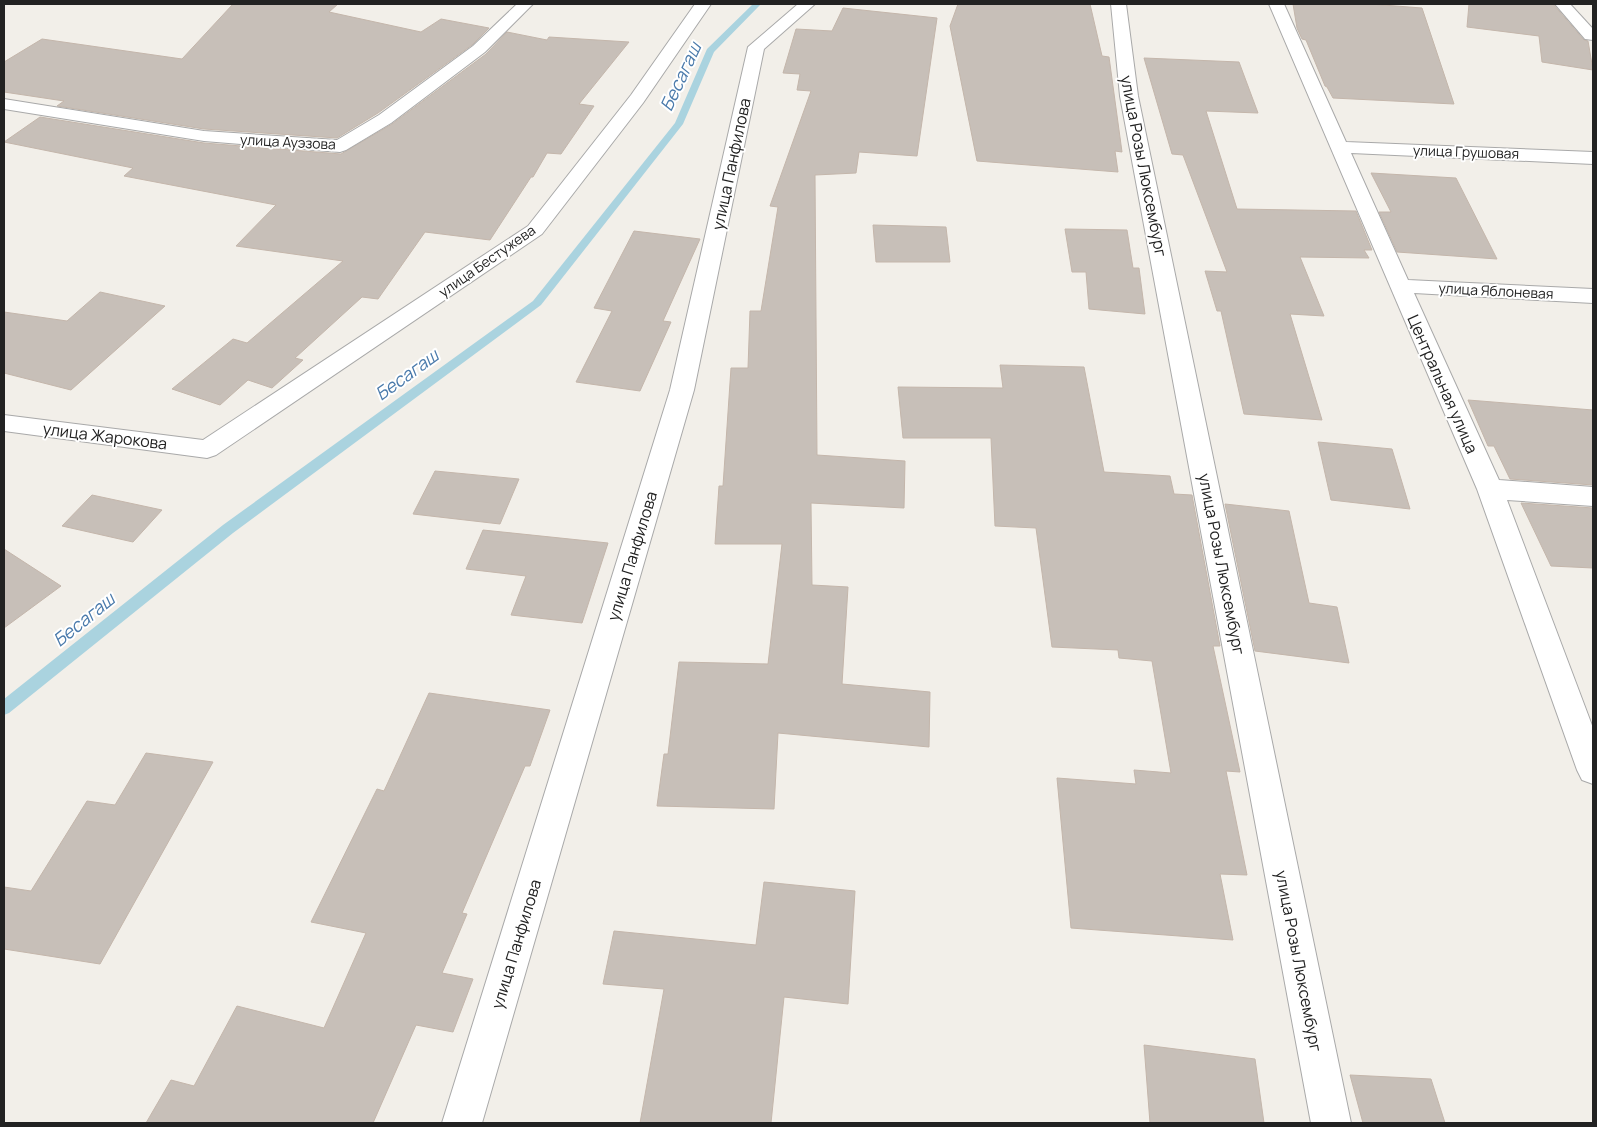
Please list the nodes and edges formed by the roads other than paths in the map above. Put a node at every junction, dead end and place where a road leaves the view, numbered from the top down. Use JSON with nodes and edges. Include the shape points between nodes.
{"nodes":[{"id":1,"x":525,"y":4,"type":"edge"},
{"id":2,"x":703,"y":4,"type":"edge"},
{"id":3,"x":807,"y":4,"type":"edge"},
{"id":4,"x":1118,"y":4,"type":"edge"},
{"id":5,"x":1276,"y":4,"type":"edge"},
{"id":6,"x":1562,"y":4,"type":"edge"},
{"id":7,"x":1591,"y":36,"type":"dead end"},
{"id":8,"x":4,"y":104,"type":"edge"},
{"id":9,"x":1338,"y":147,"type":"junction"},
{"id":10,"x":1593,"y":158,"type":"edge"},
{"id":11,"x":1399,"y":286,"type":"junction"},
{"id":12,"x":1593,"y":296,"type":"edge"},
{"id":13,"x":4,"y":423,"type":"edge"},
{"id":14,"x":207,"y":449,"type":"joint"},
{"id":15,"x":1490,"y":489,"type":"junction"},
{"id":16,"x":1593,"y":496,"type":"edge"},
{"id":17,"x":1593,"y":770,"type":"edge"},
{"id":18,"x":462,"y":1123,"type":"edge"},
{"id":19,"x":1331,"y":1123,"type":"edge"}],
"edges":[{"from":1,"to":8,"type":"street","name":"улица Ауэзова","via":[[479,49],[385,119],[340,146],[204,136]]},
{"from":2,"to":14,"type":"street","name":"улица Бестужева","via":[[637,99],[535,230]]},
{"from":3,"to":18,"type":"street","name":"улица Панфилова","via":[[756,47],[682,390]]},
{"from":4,"to":19,"type":"street","name":"улица Розы Люксембург","via":[[1129,96]]},
{"from":5,"to":9,"type":"street","name":"Центральная улица"},
{"from":6,"to":7,"type":"street"},
{"from":9,"to":10,"type":"street","name":"улица Грушовая"},
{"from":9,"to":11,"type":"street","name":"Центральная улица"},
{"from":11,"to":12,"type":"street","name":"улица Яблоневая"},
{"from":11,"to":15,"type":"street","name":"Центральная улица"},
{"from":13,"to":14,"type":"street","name":"улица Жарокова"},
{"from":15,"to":16,"type":"street"},
{"from":15,"to":17,"type":"street","name":"Центральная улица"}]}
